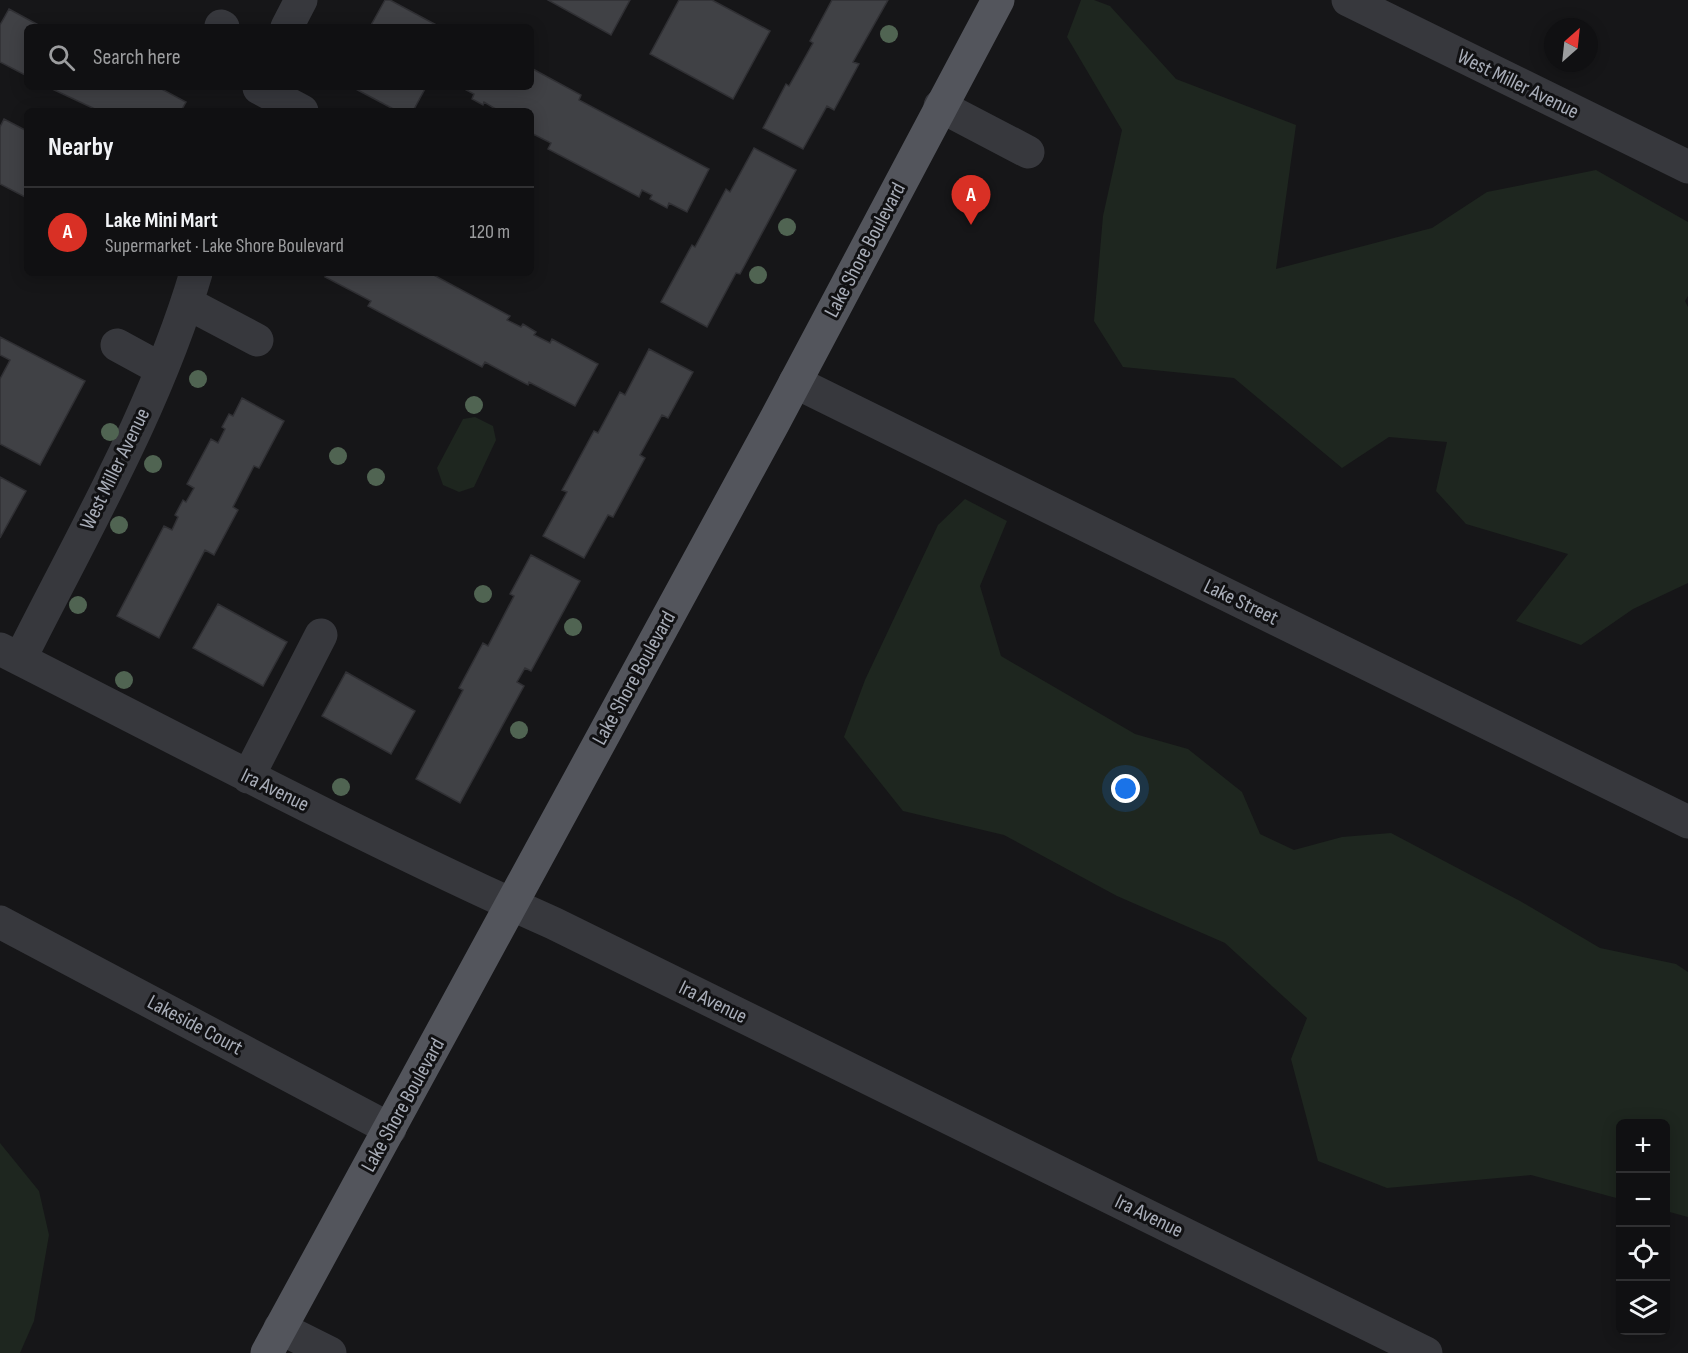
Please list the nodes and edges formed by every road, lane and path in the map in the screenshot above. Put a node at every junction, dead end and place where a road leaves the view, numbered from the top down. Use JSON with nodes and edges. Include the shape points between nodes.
{"nodes":[{"id":1,"x":301,"y":0,"type":"edge"},
{"id":2,"x":998,"y":0,"type":"edge"},
{"id":3,"x":1348,"y":0,"type":"edge"},
{"id":4,"x":289,"y":24,"type":"edge"},
{"id":5,"x":256,"y":95,"type":"edge"},
{"id":6,"x":940,"y":106,"type":"junction"},
{"id":7,"x":293,"y":108,"type":"edge"},
{"id":8,"x":1028,"y":153,"type":"dead end"},
{"id":9,"x":1688,"y":167,"type":"edge"},
{"id":10,"x":191,"y":288,"type":"edge"},
{"id":11,"x":257,"y":340,"type":"dead end"},
{"id":12,"x":117,"y":345,"type":"dead end"},
{"id":13,"x":161,"y":369,"type":"junction"},
{"id":14,"x":795,"y":382,"type":"junction"},
{"id":15,"x":321,"y":635,"type":"dead end"},
{"id":16,"x":10,"y":654,"type":"edge"},
{"id":17,"x":248,"y":777,"type":"junction"},
{"id":18,"x":1688,"y":822,"type":"edge"},
{"id":19,"x":511,"y":904,"type":"junction"},
{"id":20,"x":0,"y":922,"type":"edge"},
{"id":21,"x":390,"y":1129,"type":"junction"},
{"id":22,"x":274,"y":1341,"type":"edge"},
{"id":23,"x":330,"y":1353,"type":"edge"},
{"id":24,"x":1426,"y":1353,"type":"edge"}],
"edges":[{"from":1,"to":4,"type":"street"},
{"from":2,"to":6,"type":"main road","name":"Lake Shore Boulevard"},
{"from":3,"to":9,"type":"street","name":"West Miller Avenue"},
{"from":5,"to":7,"type":"street"},
{"from":6,"to":8,"type":"street"},
{"from":6,"to":14,"type":"main road","name":"Lake Shore Boulevard"},
{"from":10,"to":11,"type":"street"},
{"from":10,"to":13,"type":"street","name":"West Miller Avenue"},
{"from":12,"to":13,"type":"street"},
{"from":13,"to":16,"type":"street","name":"West Miller Avenue","via":[[144,412]]},
{"from":14,"to":18,"type":"street","name":"Lake Street"},
{"from":14,"to":19,"type":"main road","name":"Lake Shore Boulevard"},
{"from":15,"to":17,"type":"street"},
{"from":16,"to":17,"type":"street","name":"Ira Avenue"},
{"from":17,"to":19,"type":"street","name":"Ira Avenue"},
{"from":19,"to":21,"type":"main road","name":"Lake Shore Boulevard"},
{"from":19,"to":24,"type":"street","name":"Ira Avenue"},
{"from":20,"to":21,"type":"street","name":"Lakeside Court"},
{"from":21,"to":22,"type":"main road","name":"Lake Shore Boulevard"},
{"from":22,"to":23,"type":"street"}]}
